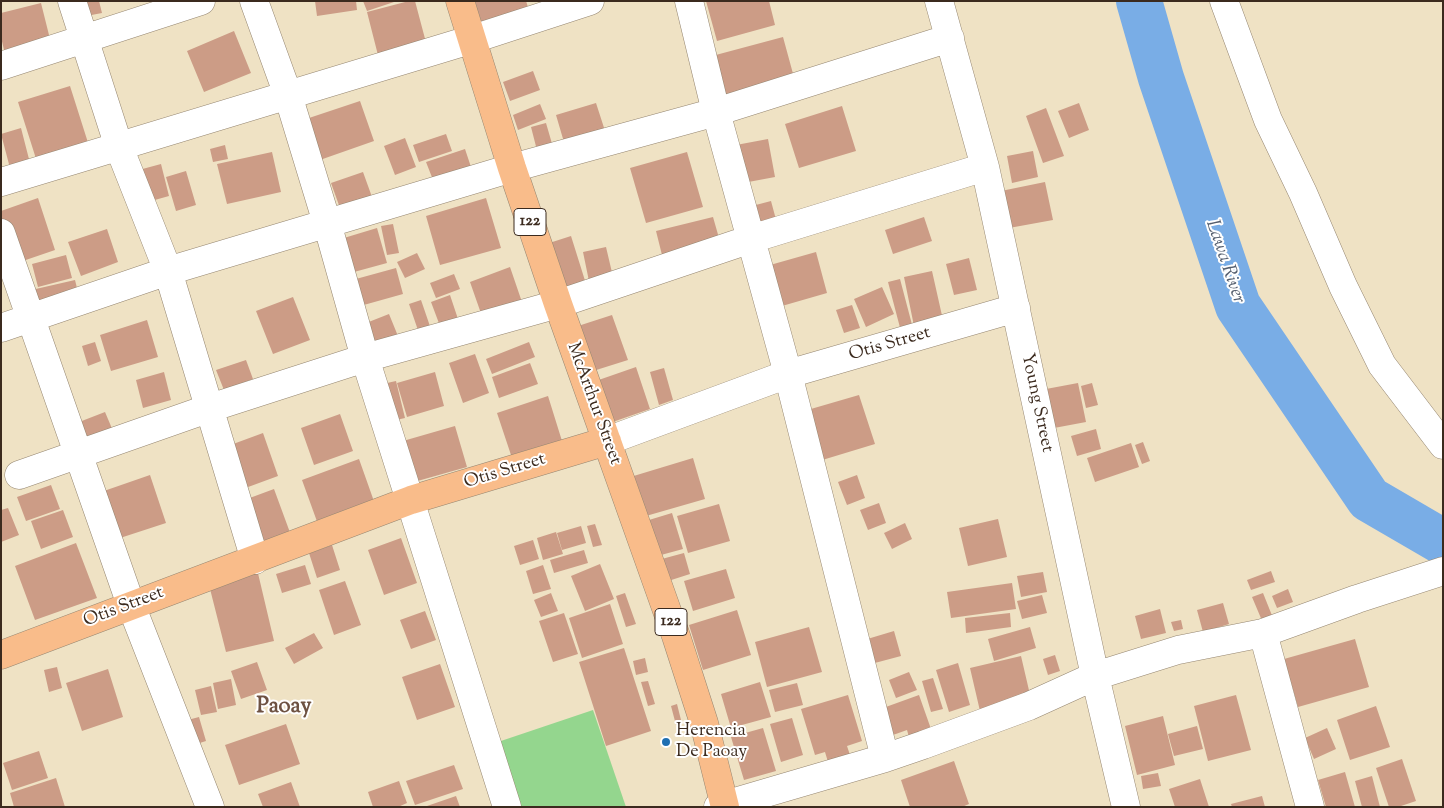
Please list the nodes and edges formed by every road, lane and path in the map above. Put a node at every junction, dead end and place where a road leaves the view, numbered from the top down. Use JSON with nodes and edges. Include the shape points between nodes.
{"nodes":[{"id":1,"x":72,"y":1,"type":"edge"},
{"id":2,"x":201,"y":1,"type":"edge"},
{"id":3,"x":254,"y":1,"type":"edge"},
{"id":4,"x":460,"y":1,"type":"edge"},
{"id":5,"x":590,"y":1,"type":"edge"},
{"id":6,"x":689,"y":1,"type":"edge"},
{"id":7,"x":940,"y":1,"type":"edge"},
{"id":8,"x":1224,"y":1,"type":"edge"},
{"id":9,"x":84,"y":38,"type":"junction"},
{"id":10,"x":950,"y":38,"type":"junction"},
{"id":11,"x":473,"y":39,"type":"junction"},
{"id":12,"x":1,"y":66,"type":"edge"},
{"id":13,"x":288,"y":95,"type":"junction"},
{"id":14,"x":716,"y":112,"type":"junction"},
{"id":15,"x":119,"y":147,"type":"junction"},
{"id":16,"x":985,"y":167,"type":"junction"},
{"id":17,"x":512,"y":168,"type":"junction"},
{"id":18,"x":1,"y":182,"type":"edge"},
{"id":19,"x":327,"y":223,"type":"junction"},
{"id":20,"x":1,"y":233,"type":"edge"},
{"id":21,"x":751,"y":239,"type":"junction"},
{"id":22,"x":168,"y":271,"type":"junction"},
{"id":23,"x":558,"y":304,"type":"junction"},
{"id":24,"x":1016,"y":308,"type":"junction"},
{"id":25,"x":30,"y":318,"type":"junction"},
{"id":26,"x":1,"y":328,"type":"edge"},
{"id":27,"x":365,"y":358,"type":"junction"},
{"id":28,"x":788,"y":374,"type":"junction"},
{"id":29,"x":210,"y":408,"type":"junction"},
{"id":30,"x":607,"y":441,"type":"junction"},
{"id":31,"x":1443,"y":445,"type":"edge"},
{"id":32,"x":79,"y":455,"type":"junction"},
{"id":33,"x":18,"y":476,"type":"dead end"},
{"id":34,"x":411,"y":500,"type":"junction"},
{"id":35,"x":255,"y":560,"type":"junction"},
{"id":36,"x":1443,"y":571,"type":"edge"},
{"id":37,"x":131,"y":605,"type":"junction"},
{"id":38,"x":1263,"y":633,"type":"junction"},
{"id":39,"x":1,"y":654,"type":"edge"},
{"id":40,"x":1095,"y":676,"type":"junction"},
{"id":41,"x":885,"y":758,"type":"junction"},
{"id":42,"x":722,"y":806,"type":"edge"},
{"id":43,"x":210,"y":807,"type":"edge"},
{"id":44,"x":507,"y":807,"type":"edge"},
{"id":45,"x":1126,"y":807,"type":"edge"},
{"id":46,"x":1310,"y":807,"type":"edge"}],
"edges":[{"from":1,"to":9,"type":"street"},
{"from":2,"to":9,"type":"street"},
{"from":3,"to":13,"type":"street"},
{"from":4,"to":11,"type":"main road","name":"McArthur Street","number":"122"},
{"from":5,"to":11,"type":"street"},
{"from":6,"to":14,"type":"street"},
{"from":7,"to":10,"type":"street","name":"Young Street"},
{"from":8,"to":31,"type":"street","via":[[1268,120],[1377,356]]},
{"from":9,"to":12,"type":"street"},
{"from":9,"to":15,"type":"street"},
{"from":10,"to":14,"type":"street"},
{"from":10,"to":16,"type":"street","name":"Young Street"},
{"from":11,"to":13,"type":"street"},
{"from":11,"to":17,"type":"main road","name":"McArthur Street","number":"122"},
{"from":13,"to":15,"type":"street"},
{"from":13,"to":19,"type":"street"},
{"from":14,"to":17,"type":"street"},
{"from":14,"to":21,"type":"street"},
{"from":15,"to":18,"type":"street"},
{"from":15,"to":22,"type":"street"},
{"from":16,"to":21,"type":"street"},
{"from":16,"to":24,"type":"street","name":"Young Street"},
{"from":17,"to":19,"type":"street"},
{"from":17,"to":23,"type":"main road","name":"McArthur Street","number":"122"},
{"from":19,"to":22,"type":"street"},
{"from":19,"to":27,"type":"street"},
{"from":20,"to":25,"type":"street"},
{"from":21,"to":23,"type":"street"},
{"from":21,"to":28,"type":"street"},
{"from":22,"to":25,"type":"street"},
{"from":22,"to":29,"type":"street"},
{"from":23,"to":27,"type":"street"},
{"from":23,"to":30,"type":"main road","name":"McArthur Street","number":"122"},
{"from":24,"to":28,"type":"street","name":"Otis Street"},
{"from":24,"to":40,"type":"street","name":"Young Street"},
{"from":25,"to":26,"type":"street"},
{"from":25,"to":32,"type":"street"},
{"from":27,"to":29,"type":"street"},
{"from":27,"to":34,"type":"street"},
{"from":28,"to":30,"type":"street","name":"Otis Street"},
{"from":28,"to":41,"type":"street"},
{"from":29,"to":32,"type":"street"},
{"from":29,"to":35,"type":"street"},
{"from":30,"to":34,"type":"main road","name":"Otis Street"},
{"from":30,"to":42,"type":"main road","name":"McArthur Street","number":"122","via":[[704,723]]},
{"from":32,"to":33,"type":"street"},
{"from":32,"to":37,"type":"street"},
{"from":34,"to":35,"type":"main road","name":"Otis Street"},
{"from":34,"to":44,"type":"street"},
{"from":35,"to":37,"type":"main road","name":"Otis Street"},
{"from":36,"to":38,"type":"street"},
{"from":37,"to":39,"type":"main road","name":"Otis Street"},
{"from":37,"to":43,"type":"street"},
{"from":38,"to":40,"type":"street","via":[[1178,650]]},
{"from":38,"to":46,"type":"street"},
{"from":40,"to":41,"type":"street","via":[[1029,706]]},
{"from":40,"to":45,"type":"street","name":"Young Street"},
{"from":41,"to":42,"type":"street"}]}
